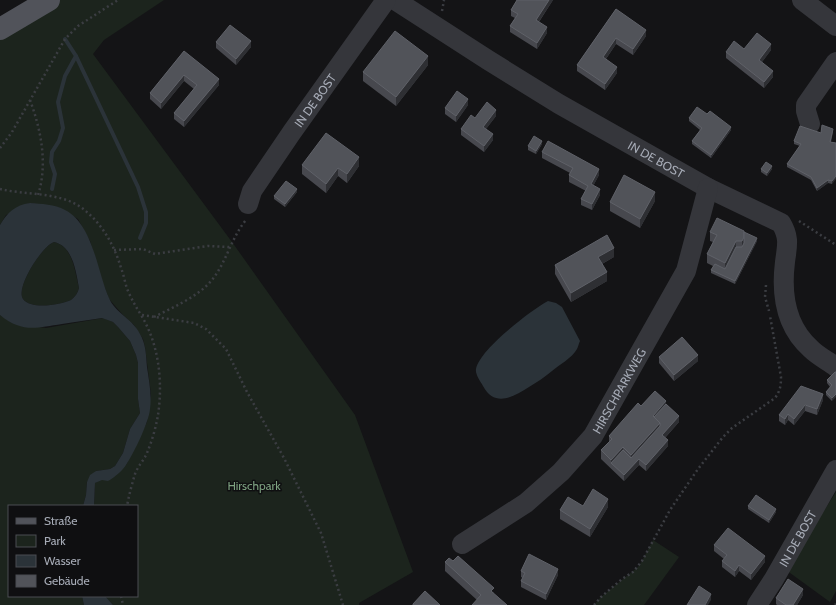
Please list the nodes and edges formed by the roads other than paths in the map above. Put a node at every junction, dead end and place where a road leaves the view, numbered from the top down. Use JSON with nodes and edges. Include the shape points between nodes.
{"nodes":[{"id":1,"x":49,"y":0,"type":"edge"},
{"id":2,"x":386,"y":0,"type":"edge"},
{"id":3,"x":395,"y":0,"type":"edge"},
{"id":4,"x":802,"y":0,"type":"edge"},
{"id":5,"x":836,"y":26,"type":"edge"},
{"id":6,"x":0,"y":29,"type":"edge"},
{"id":7,"x":836,"y":62,"type":"edge"},
{"id":8,"x":810,"y":124,"type":"dead end"},
{"id":9,"x":708,"y":188,"type":"junction"},
{"id":10,"x":248,"y":204,"type":"road end"},
{"id":11,"x":836,"y":367,"type":"edge"},
{"id":12,"x":836,"y":470,"type":"edge"},
{"id":13,"x":462,"y":544,"type":"dead end"},
{"id":14,"x":757,"y":605,"type":"edge"}],
"edges":[{"from":1,"to":6,"type":"main road"},
{"from":2,"to":10,"type":"street","name":"IN DE BOST","via":[[252,191]]},
{"from":3,"to":9,"type":"street","name":"IN DE BOST","via":[[559,104]]},
{"from":4,"to":5,"type":"street"},
{"from":7,"to":8,"type":"street","via":[[806,105]]},
{"from":9,"to":11,"type":"street","name":"IN DE BOST","via":[[780,223],[788,241],[783,294],[787,311],[799,338],[811,350]]},
{"from":9,"to":13,"type":"street","name":"HIRSCHPARKWEG","via":[[686,270],[593,436],[561,472],[526,503]]},
{"from":12,"to":14,"type":"street","name":"IN DE BOST"}]}
